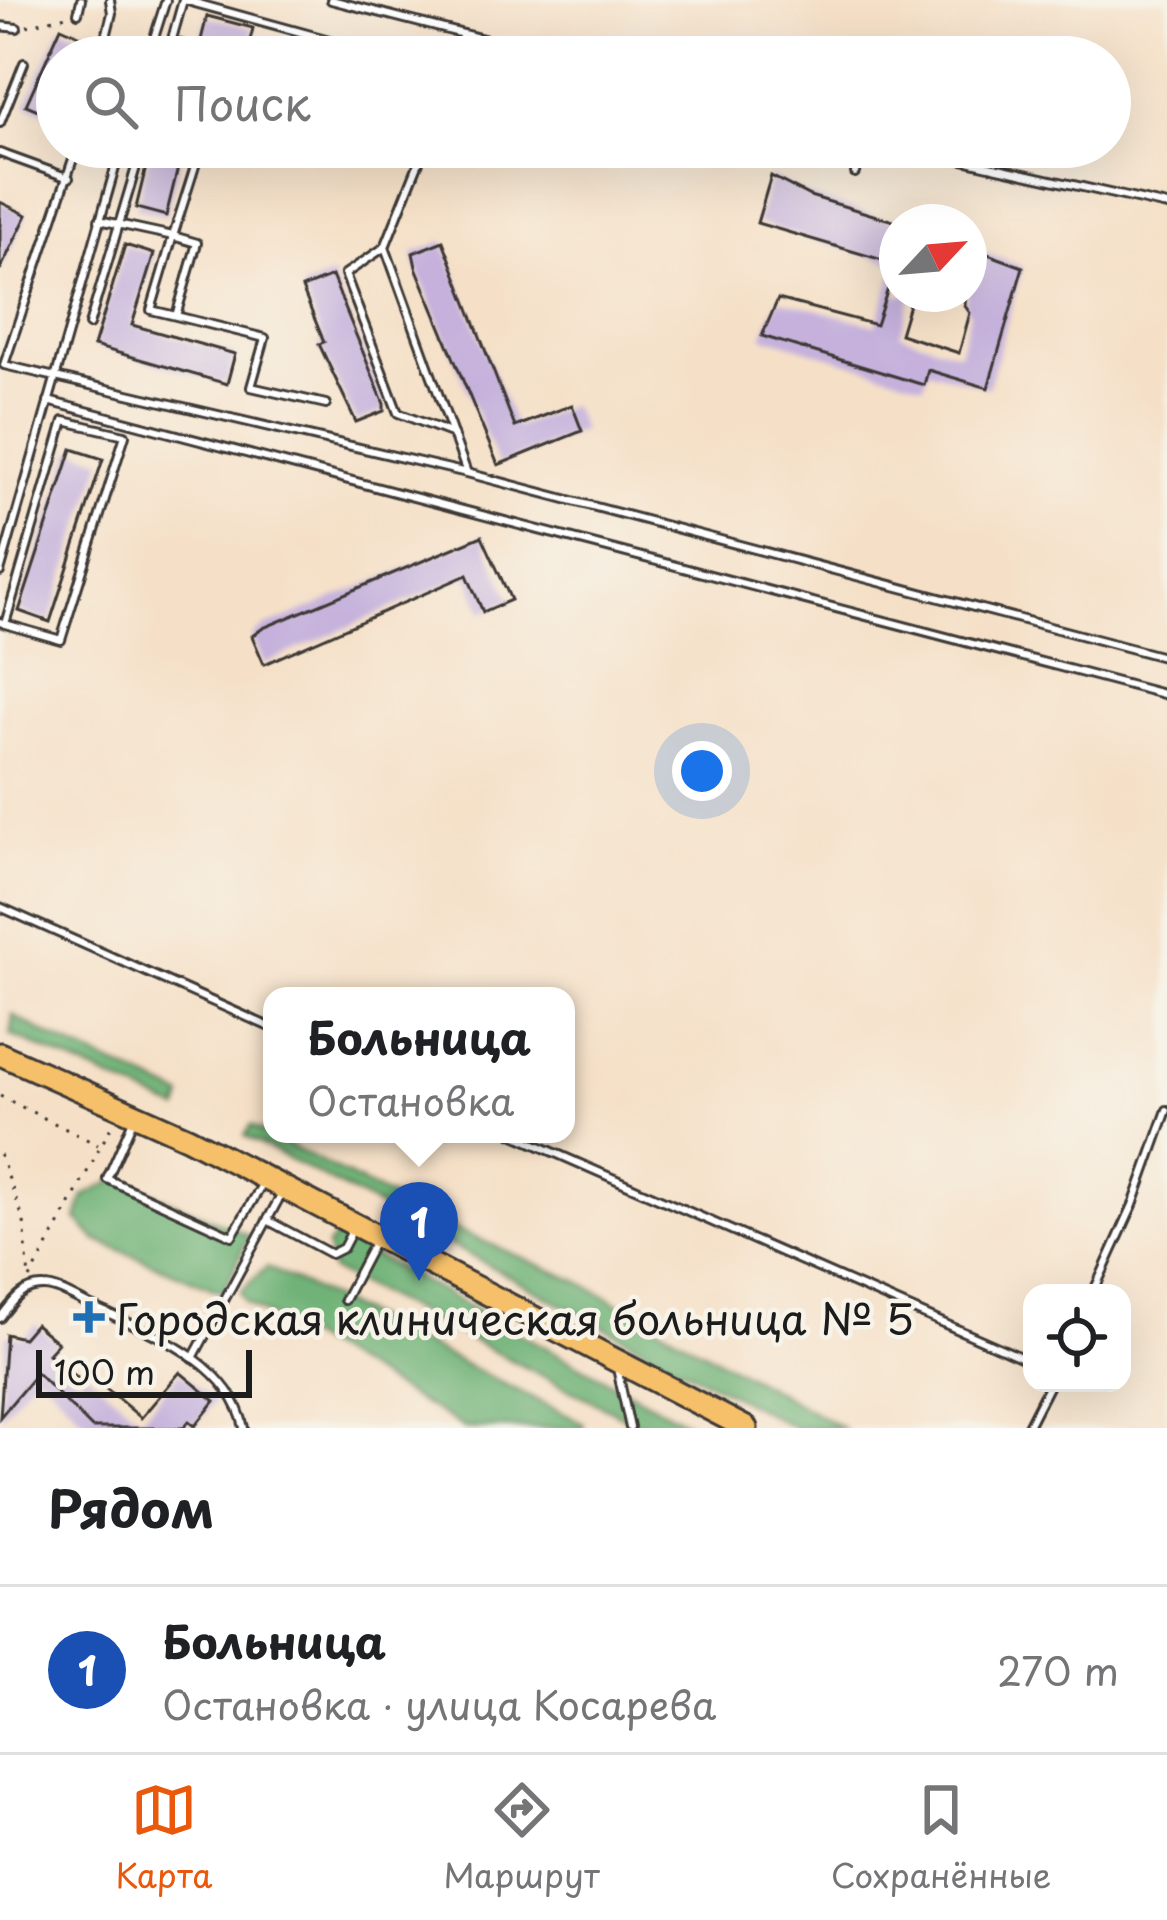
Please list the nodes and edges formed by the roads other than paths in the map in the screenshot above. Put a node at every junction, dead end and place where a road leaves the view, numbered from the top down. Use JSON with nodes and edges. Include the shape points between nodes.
{"nodes":[{"id":1,"x":81,"y":0,"type":"edge"},
{"id":2,"x":110,"y":0,"type":"edge"},
{"id":3,"x":166,"y":0,"type":"edge"},
{"id":4,"x":183,"y":0,"type":"edge"},
{"id":5,"x":331,"y":0,"type":"edge"},
{"id":6,"x":78,"y":13,"type":"road end"},
{"id":7,"x":0,"y":26,"type":"edge"},
{"id":8,"x":17,"y":28,"type":"road end"},
{"id":9,"x":463,"y":34,"type":"joint"},
{"id":10,"x":106,"y":36,"type":"edge"},
{"id":11,"x":155,"y":36,"type":"edge"},
{"id":12,"x":173,"y":36,"type":"edge"},
{"id":13,"x":314,"y":36,"type":"edge"},
{"id":14,"x":471,"y":36,"type":"edge"},
{"id":15,"x":25,"y":63,"type":"dead end"},
{"id":16,"x":0,"y":124,"type":"edge"},
{"id":17,"x":0,"y":153,"type":"edge"},
{"id":18,"x":36,"y":166,"type":"edge"},
{"id":19,"x":41,"y":168,"type":"edge"},
{"id":20,"x":72,"y":168,"type":"edge"},
{"id":21,"x":115,"y":168,"type":"edge"},
{"id":22,"x":136,"y":168,"type":"edge"},
{"id":23,"x":194,"y":168,"type":"edge"},
{"id":24,"x":417,"y":168,"type":"edge"},
{"id":25,"x":856,"y":168,"type":"edge"},
{"id":26,"x":998,"y":168,"type":"edge"},
{"id":27,"x":855,"y":173,"type":"dead end"},
{"id":28,"x":69,"y":178,"type":"junction"},
{"id":29,"x":1167,"y":206,"type":"edge"},
{"id":30,"x":99,"y":220,"type":"junction"},
{"id":31,"x":121,"y":224,"type":"junction"},
{"id":32,"x":173,"y":236,"type":"junction"},
{"id":33,"x":385,"y":248,"type":"junction"},
{"id":34,"x":176,"y":316,"type":"junction"},
{"id":35,"x":88,"y":325,"type":"dead end"},
{"id":36,"x":55,"y":375,"type":"junction"},
{"id":37,"x":48,"y":401,"type":"junction"},
{"id":38,"x":326,"y":404,"type":"dead end"},
{"id":39,"x":453,"y":434,"type":"junction"},
{"id":40,"x":467,"y":473,"type":"junction"},
{"id":41,"x":0,"y":572,"type":"edge"},
{"id":42,"x":2,"y":623,"type":"edge"},
{"id":43,"x":1167,"y":658,"type":"edge"},
{"id":44,"x":1167,"y":694,"type":"edge"},
{"id":45,"x":0,"y":907,"type":"edge"},
{"id":46,"x":263,"y":1024,"type":"edge"},
{"id":47,"x":0,"y":1054,"type":"edge"},
{"id":48,"x":1167,"y":1110,"type":"edge"},
{"id":49,"x":136,"y":1114,"type":"junction"},
{"id":50,"x":533,"y":1143,"type":"edge"},
{"id":51,"x":275,"y":1182,"type":"junction"},
{"id":52,"x":267,"y":1220,"type":"junction"},
{"id":53,"x":356,"y":1224,"type":"junction"},
{"id":54,"x":378,"y":1235,"type":"junction"},
{"id":55,"x":1097,"y":1284,"type":"edge"},
{"id":56,"x":344,"y":1300,"type":"dead end"},
{"id":57,"x":0,"y":1318,"type":"edge"},
{"id":58,"x":193,"y":1358,"type":"junction"},
{"id":59,"x":1023,"y":1358,"type":"edge"},
{"id":60,"x":615,"y":1359,"type":"junction"},
{"id":61,"x":1045,"y":1392,"type":"edge"},
{"id":62,"x":244,"y":1428,"type":"edge"},
{"id":63,"x":630,"y":1428,"type":"edge"},
{"id":64,"x":746,"y":1428,"type":"edge"},
{"id":65,"x":1027,"y":1428,"type":"edge"}],
"edges":[{"from":1,"to":6,"type":"lane"},
{"from":2,"to":10,"type":"lane"},
{"from":3,"to":11,"type":"lane"},
{"from":4,"to":12,"type":"lane"},
{"from":4,"to":13,"type":"lane"},
{"from":5,"to":9,"type":"lane"},
{"from":7,"to":8,"type":"lane"},
{"from":9,"to":14,"type":"lane"},
{"from":15,"to":16,"type":"lane"},
{"from":17,"to":18,"type":"lane"},
{"from":19,"to":28,"type":"lane"},
{"from":20,"to":28,"type":"lane"},
{"from":21,"to":30,"type":"lane"},
{"from":22,"to":31,"type":"lane"},
{"from":23,"to":32,"type":"lane"},
{"from":24,"to":33,"type":"lane"},
{"from":25,"to":27,"type":"lane"},
{"from":26,"to":29,"type":"lane"},
{"from":28,"to":36,"type":"lane","via":[[4,365]]},
{"from":30,"to":31,"type":"lane"},
{"from":30,"to":36,"type":"lane"},
{"from":31,"to":32,"type":"lane"},
{"from":31,"to":35,"type":"lane"},
{"from":32,"to":34,"type":"lane","via":[[197,243]]},
{"from":32,"to":34,"type":"lane","via":[[151,310]]},
{"from":33,"to":39,"type":"lane"},
{"from":33,"to":39,"type":"lane","via":[[345,274],[398,413]]},
{"from":34,"to":38,"type":"lane","via":[[265,338],[250,388]]},
{"from":36,"to":37,"type":"lane"},
{"from":36,"to":40,"type":"lane"},
{"from":37,"to":41,"type":"lane"},
{"from":37,"to":44,"type":"lane"},
{"from":39,"to":40,"type":"lane"},
{"from":40,"to":43,"type":"lane"},
{"from":42,"to":42,"type":"lane","via":[[61,640],[125,435],[64,421]]},
{"from":45,"to":46,"type":"lane"},
{"from":47,"to":49,"type":"main road"},
{"from":48,"to":55,"type":"lane"},
{"from":49,"to":51,"type":"main road"},
{"from":49,"to":51,"type":"lane","via":[[106,1179],[236,1236]]},
{"from":50,"to":59,"type":"lane"},
{"from":51,"to":52,"type":"lane"},
{"from":51,"to":53,"type":"main road"},
{"from":52,"to":53,"type":"lane","via":[[331,1253],[344,1249]]},
{"from":52,"to":58,"type":"lane"},
{"from":53,"to":54,"type":"main road"},
{"from":54,"to":56,"type":"lane"},
{"from":54,"to":60,"type":"main road"},
{"from":57,"to":58,"type":"lane","via":[[22,1291],[46,1286]]},
{"from":58,"to":62,"type":"lane","via":[[222,1384]]},
{"from":60,"to":63,"type":"lane"},
{"from":60,"to":64,"type":"main road"},
{"from":61,"to":65,"type":"lane"}]}
